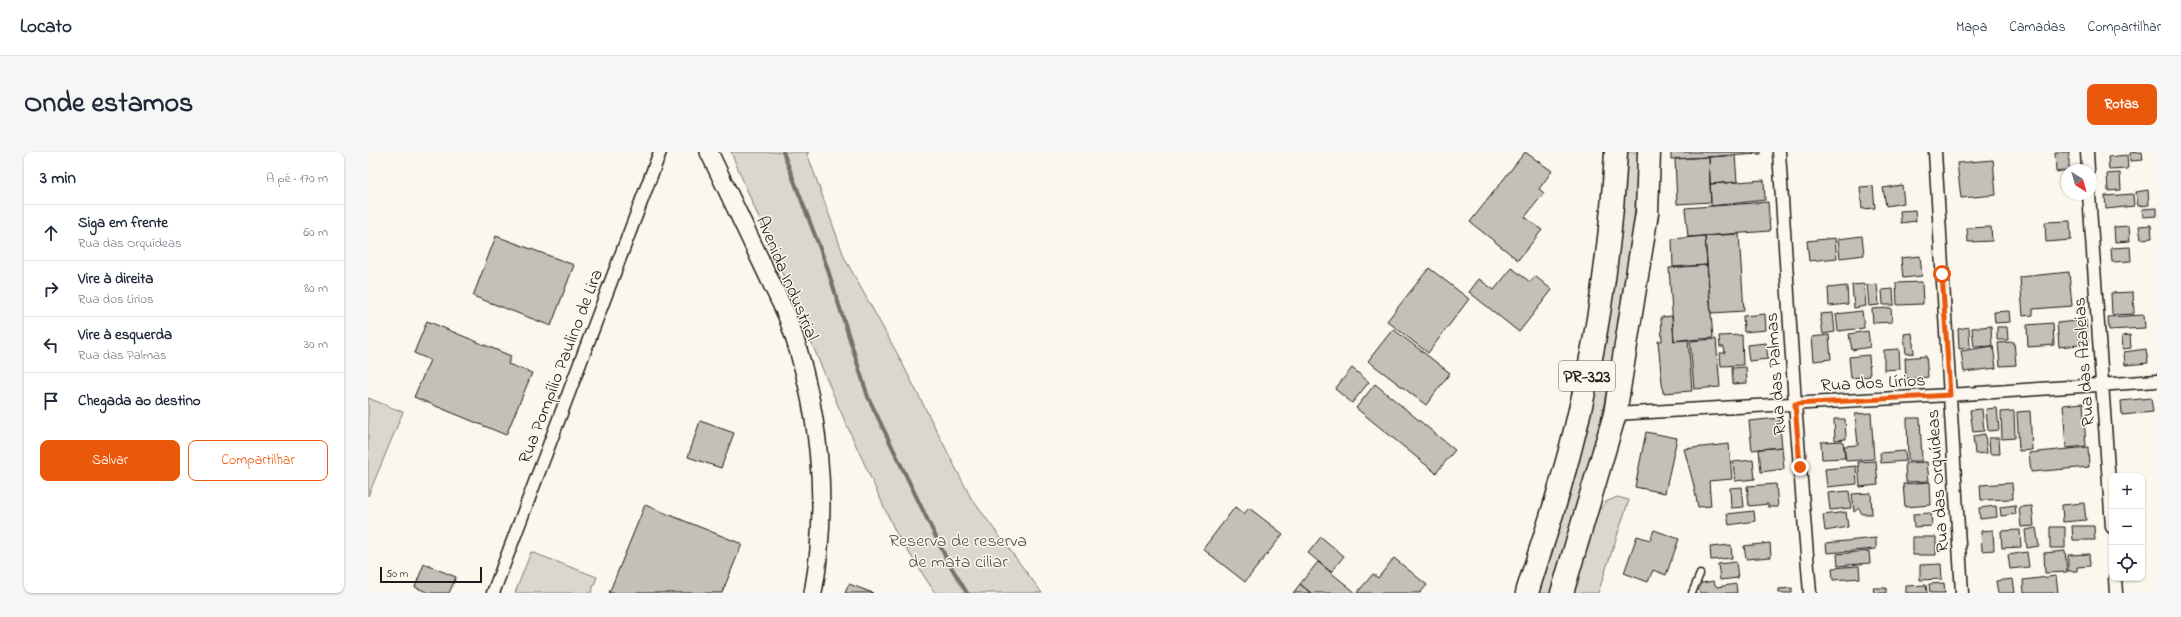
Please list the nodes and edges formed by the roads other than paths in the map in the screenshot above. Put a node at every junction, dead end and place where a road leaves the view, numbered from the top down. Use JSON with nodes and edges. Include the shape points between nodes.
{"nodes":[{"id":1,"x":660,"y":152,"type":"edge"},
{"id":2,"x":709,"y":152,"type":"edge"},
{"id":3,"x":1616,"y":152,"type":"edge"},
{"id":4,"x":1649,"y":152,"type":"edge"},
{"id":5,"x":1779,"y":152,"type":"edge"},
{"id":6,"x":1935,"y":152,"type":"edge"},
{"id":7,"x":2087,"y":152,"type":"edge"},
{"id":8,"x":2088,"y":164,"type":"edge"},
{"id":9,"x":2090,"y":200,"type":"edge"},
{"id":10,"x":2157,"y":381,"type":"edge"},
{"id":11,"x":2103,"y":385,"type":"junction"},
{"id":12,"x":1950,"y":395,"type":"junction"},
{"id":13,"x":1795,"y":404,"type":"junction"},
{"id":14,"x":1614,"y":414,"type":"junction"},
{"id":15,"x":2111,"y":509,"type":"edge"},
{"id":16,"x":1700,"y":574,"type":"dead end"},
{"id":17,"x":2115,"y":581,"type":"edge"},
{"id":18,"x":493,"y":593,"type":"edge"},
{"id":19,"x":813,"y":593,"type":"edge"},
{"id":20,"x":1527,"y":593,"type":"edge"},
{"id":21,"x":1562,"y":593,"type":"edge"},
{"id":22,"x":1692,"y":593,"type":"edge"},
{"id":23,"x":1810,"y":593,"type":"edge"},
{"id":24,"x":1962,"y":593,"type":"edge"},
{"id":25,"x":2116,"y":593,"type":"edge"}],
"edges":[{"from":1,"to":18,"type":"street","name":"Rua Pompílio Paulino de Lira"},
{"from":2,"to":19,"type":"street","name":"Avenida Industrial","via":[[787,316],[809,390],[822,488],[818,565]]},
{"from":3,"to":20,"type":"highway","number":"PR-323","via":[[1606,260],[1592,351],[1562,482]]},
{"from":4,"to":14,"type":"highway","number":"PR-323","via":[[1647,213]]},
{"from":5,"to":13,"type":"street","name":"Rua das Palmas"},
{"from":6,"to":12,"type":"street","name":"Rua das Orquídeas"},
{"from":7,"to":8,"type":"street"},
{"from":9,"to":11,"type":"street","name":"Rua das Azaleias"},
{"from":10,"to":11,"type":"street","name":"Rua dos Lírios"},
{"from":11,"to":12,"type":"street","name":"Rua dos Lírios"},
{"from":11,"to":15,"type":"street","name":"Rua das Azaleias"},
{"from":12,"to":13,"type":"street","name":"Rua dos Lírios"},
{"from":12,"to":24,"type":"street","name":"Rua das Orquídeas"},
{"from":13,"to":14,"type":"street","name":"Rua dos Lírios"},
{"from":13,"to":23,"type":"street","name":"Rua das Palmas"},
{"from":14,"to":21,"type":"highway","number":"PR-323"},
{"from":16,"to":22,"type":"lane"},
{"from":17,"to":25,"type":"street"}]}
